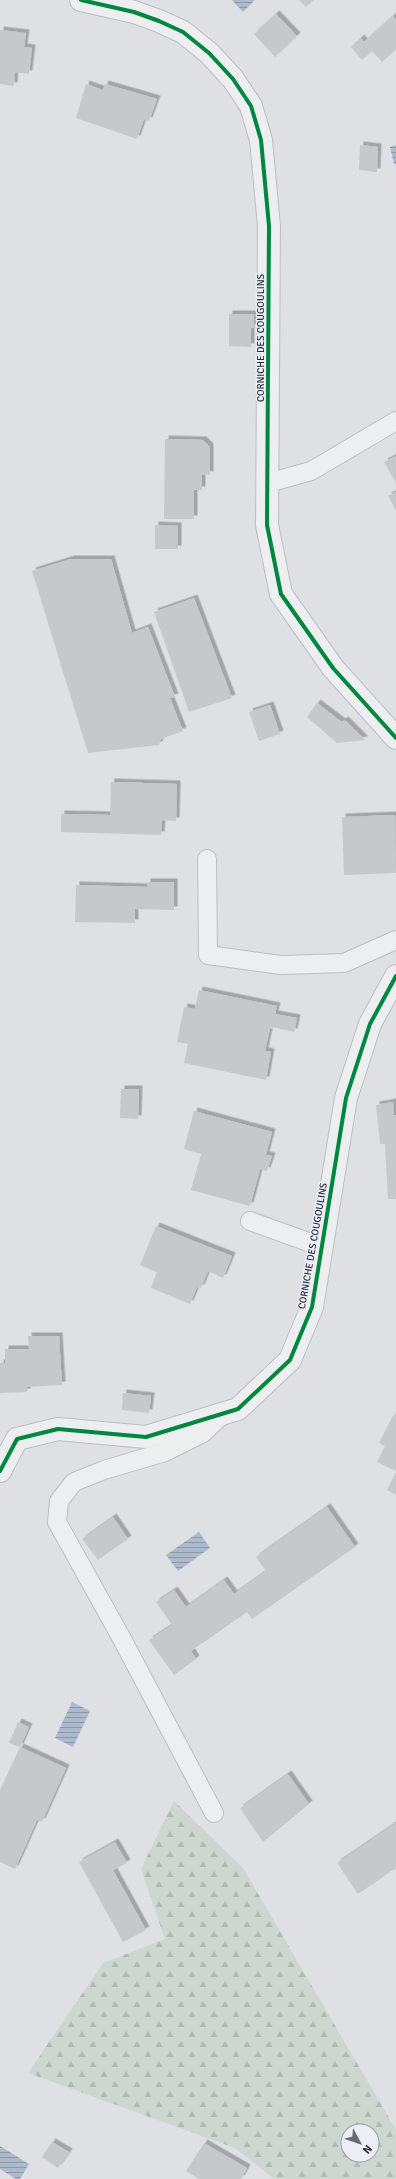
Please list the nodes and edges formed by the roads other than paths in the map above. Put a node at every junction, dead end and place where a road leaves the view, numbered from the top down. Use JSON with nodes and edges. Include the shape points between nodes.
{"nodes":[{"id":1,"x":81,"y":0,"type":"edge"},
{"id":2,"x":396,"y":421,"type":"edge"},
{"id":3,"x":268,"y":483,"type":"junction"},
{"id":4,"x":396,"y":738,"type":"edge"},
{"id":5,"x":207,"y":859,"type":"dead end"},
{"id":6,"x":396,"y":940,"type":"edge"},
{"id":7,"x":396,"y":976,"type":"edge"},
{"id":8,"x":250,"y":1221,"type":"dead end"},
{"id":9,"x":322,"y":1247,"type":"junction"},
{"id":10,"x":223,"y":1413,"type":"junction"},
{"id":11,"x":2,"y":1460,"type":"edge"},
{"id":12,"x":214,"y":1813,"type":"dead end"}],
"edges":[{"from":1,"to":3,"type":"street","name":"CORNICHE DES COUGOULINS","via":[[134,12],[183,32],[209,53],[233,79],[251,106],[261,140],[269,226]]},
{"from":2,"to":3,"type":"lane","via":[[311,471]]},
{"from":3,"to":4,"type":"street","name":"CORNICHE DES COUGOULINS","via":[[267,525],[281,594],[332,668]]},
{"from":5,"to":6,"type":"lane","via":[[208,955],[281,965],[344,963]]},
{"from":7,"to":9,"type":"street","name":"CORNICHE DES COUGOULINS","via":[[370,1024],[346,1098]]},
{"from":8,"to":9,"type":"lane"},
{"from":9,"to":10,"type":"street","name":"CORNICHE DES COUGOULINS","via":[[312,1307],[290,1360],[238,1408]]},
{"from":10,"to":11,"type":"street","name":"CORNICHE DES COUGOULINS","via":[[146,1437],[58,1429],[17,1439]]},
{"from":10,"to":12,"type":"lane","via":[[203,1433],[165,1452],[104,1470],[74,1482],[59,1501],[57,1522]]}]}
